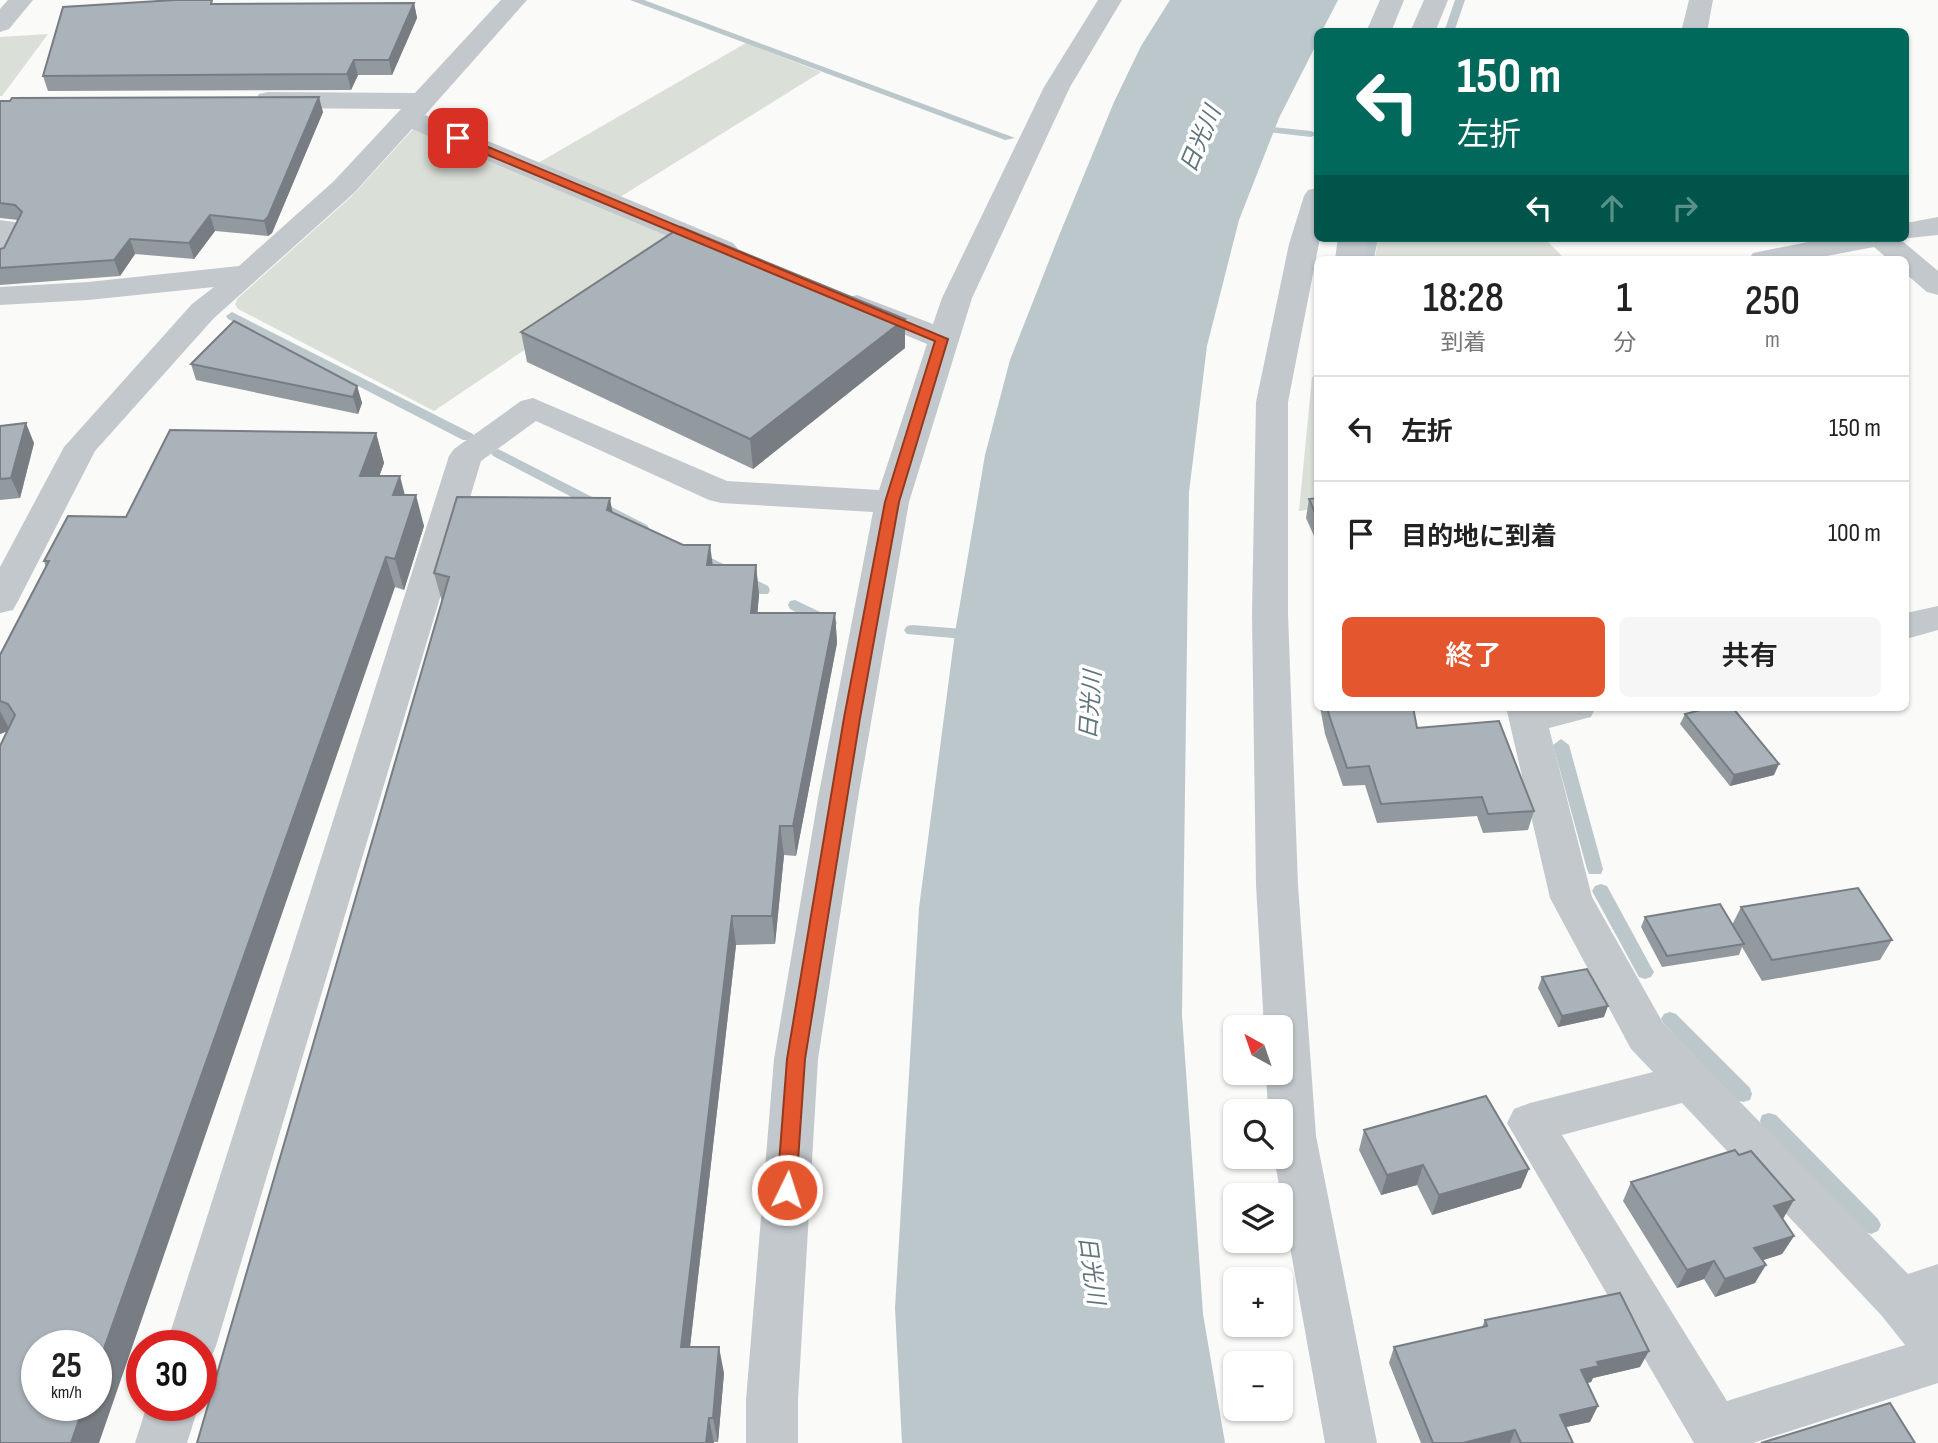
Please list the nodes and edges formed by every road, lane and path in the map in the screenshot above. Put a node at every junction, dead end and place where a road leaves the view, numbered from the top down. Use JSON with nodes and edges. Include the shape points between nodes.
{"nodes":[{"id":1,"x":21,"y":0,"type":"edge"},
{"id":2,"x":515,"y":0,"type":"edge"},
{"id":3,"x":1110,"y":0,"type":"edge"},
{"id":4,"x":1392,"y":0,"type":"edge"},
{"id":5,"x":1436,"y":0,"type":"edge"},
{"id":6,"x":1701,"y":0,"type":"edge"},
{"id":7,"x":0,"y":24,"type":"edge"},
{"id":8,"x":1379,"y":28,"type":"edge"},
{"id":9,"x":1424,"y":28,"type":"edge"},
{"id":10,"x":1695,"y":28,"type":"edge"},
{"id":11,"x":242,"y":100,"type":"edge"},
{"id":12,"x":415,"y":109,"type":"junction"},
{"id":13,"x":1314,"y":210,"type":"edge"},
{"id":14,"x":1938,"y":226,"type":"edge"},
{"id":15,"x":0,"y":229,"type":"edge"},
{"id":16,"x":1909,"y":231,"type":"edge"},
{"id":17,"x":1854,"y":242,"type":"edge"},
{"id":18,"x":1886,"y":242,"type":"edge"},
{"id":19,"x":0,"y":255,"type":"edge"},
{"id":20,"x":1780,"y":256,"type":"edge"},
{"id":21,"x":1902,"y":256,"type":"edge"},
{"id":22,"x":751,"y":260,"type":"edge"},
{"id":23,"x":1909,"y":262,"type":"edge"},
{"id":24,"x":248,"y":274,"type":"junction"},
{"id":25,"x":1938,"y":286,"type":"edge"},
{"id":26,"x":827,"y":292,"type":"edge"},
{"id":27,"x":0,"y":296,"type":"edge"},
{"id":28,"x":942,"y":339,"type":"junction"},
{"id":29,"x":892,"y":502,"type":"junction"},
{"id":30,"x":36,"y":532,"type":"junction"},
{"id":31,"x":0,"y":537,"type":"edge"},
{"id":32,"x":0,"y":601,"type":"edge"},
{"id":33,"x":1938,"y":618,"type":"edge"},
{"id":34,"x":1909,"y":624,"type":"edge"},
{"id":35,"x":1527,"y":713,"type":"edge"},
{"id":36,"x":1692,"y":1082,"type":"junction"},
{"id":37,"x":1919,"y":1294,"type":"edge"},
{"id":38,"x":196,"y":1330,"type":"edge"},
{"id":39,"x":1938,"y":1348,"type":"edge"},
{"id":40,"x":1938,"y":1359,"type":"edge"},
{"id":41,"x":168,"y":1421,"type":"edge"},
{"id":42,"x":161,"y":1443,"type":"edge"},
{"id":43,"x":772,"y":1443,"type":"edge"},
{"id":44,"x":1352,"y":1443,"type":"edge"}],
"edges":[{"from":1,"to":7,"type":"street"},
{"from":2,"to":12,"type":"street"},
{"from":3,"to":28,"type":"street","via":[[1057,87]]},
{"from":4,"to":8,"type":"street"},
{"from":5,"to":9,"type":"street"},
{"from":6,"to":10,"type":"street"},
{"from":11,"to":12,"type":"street"},
{"from":12,"to":22,"type":"street"},
{"from":12,"to":24,"type":"street","via":[[344,187]]},
{"from":13,"to":44,"type":"street","via":[[1272,402],[1269,614],[1276,885],[1293,1136]]},
{"from":14,"to":16,"type":"street"},
{"from":15,"to":19,"type":"street","via":[[11,229]]},
{"from":17,"to":20,"type":"street"},
{"from":18,"to":21,"type":"street"},
{"from":23,"to":25,"type":"street"},
{"from":24,"to":27,"type":"street"},
{"from":24,"to":30,"type":"street","via":[[203,311],[80,447]]},
{"from":26,"to":28,"type":"street"},
{"from":28,"to":29,"type":"street"},
{"from":29,"to":38,"type":"street","via":[[721,492],[533,408],[467,456]]},
{"from":29,"to":43,"type":"street","via":[[796,1059]]},
{"from":30,"to":31,"type":"street"},
{"from":30,"to":32,"type":"street"},
{"from":33,"to":34,"type":"street"},
{"from":35,"to":36,"type":"street","via":[[1571,898],[1647,1036]]},
{"from":36,"to":37,"type":"street"},
{"from":36,"to":40,"type":"street","via":[[1530,1123],[1715,1430]]},
{"from":37,"to":39,"type":"street"},
{"from":41,"to":42,"type":"street"}]}
